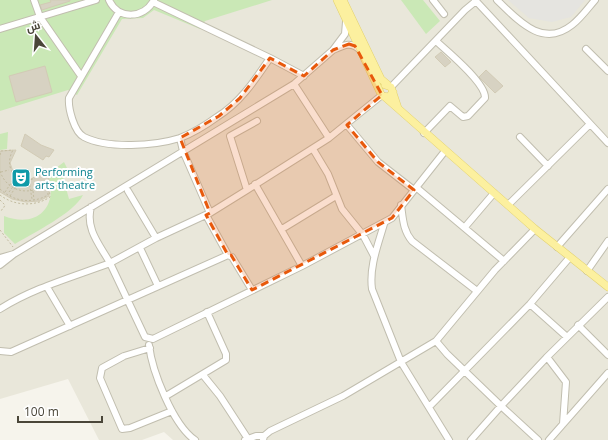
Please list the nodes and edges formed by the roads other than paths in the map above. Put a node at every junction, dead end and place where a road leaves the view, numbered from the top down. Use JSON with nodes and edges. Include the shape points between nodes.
{"nodes":[{"id":1,"x":34,"y":0,"type":"edge"},
{"id":2,"x":96,"y":0,"type":"edge"},
{"id":3,"x":109,"y":0,"type":"edge"},
{"id":4,"x":343,"y":0,"type":"edge"},
{"id":5,"x":433,"y":0,"type":"edge"},
{"id":6,"x":475,"y":0,"type":"edge"},
{"id":7,"x":497,"y":0,"type":"edge"},
{"id":8,"x":595,"y":0,"type":"edge"},
{"id":9,"x":154,"y":1,"type":"edge"},
{"id":10,"x":119,"y":12,"type":"junction"},
{"id":11,"x":444,"y":14,"type":"dead end"},
{"id":12,"x":40,"y":17,"type":"junction"},
{"id":13,"x":346,"y":22,"type":"junction"},
{"id":14,"x":0,"y":29,"type":"edge"},
{"id":15,"x":436,"y":40,"type":"junction"},
{"id":16,"x":586,"y":49,"type":"dead end"},
{"id":17,"x":334,"y":50,"type":"junction"},
{"id":18,"x":360,"y":50,"type":"junction"},
{"id":19,"x":270,"y":58,"type":"junction"},
{"id":20,"x":608,"y":71,"type":"edge"},
{"id":21,"x":81,"y":76,"type":"junction"},
{"id":22,"x":304,"y":76,"type":"junction"},
{"id":23,"x":294,"y":84,"type":"junction"},
{"id":24,"x":391,"y":88,"type":"junction"},
{"id":25,"x":382,"y":95,"type":"junction"},
{"id":26,"x":399,"y":109,"type":"junction"},
{"id":27,"x":257,"y":121,"type":"dead end"},
{"id":28,"x":590,"y":124,"type":"junction"},
{"id":29,"x":347,"y":125,"type":"junction"},
{"id":30,"x":424,"y":133,"type":"junction"},
{"id":31,"x":520,"y":136,"type":"dead end"},
{"id":32,"x":180,"y":138,"type":"junction"},
{"id":33,"x":329,"y":138,"type":"junction"},
{"id":34,"x":608,"y":142,"type":"edge"},
{"id":35,"x":313,"y":149,"type":"junction"},
{"id":36,"x":183,"y":151,"type":"junction"},
{"id":37,"x":445,"y":151,"type":"junction"},
{"id":38,"x":548,"y":166,"type":"junction"},
{"id":39,"x":255,"y":184,"type":"junction"},
{"id":40,"x":416,"y":189,"type":"junction"},
{"id":41,"x":608,"y":189,"type":"edge"},
{"id":42,"x":247,"y":190,"type":"junction"},
{"id":43,"x":128,"y":191,"type":"dead end"},
{"id":44,"x":494,"y":193,"type":"junction"},
{"id":45,"x":336,"y":196,"type":"junction"},
{"id":46,"x":401,"y":205,"type":"junction"},
{"id":47,"x":508,"y":205,"type":"junction"},
{"id":48,"x":91,"y":207,"type":"junction"},
{"id":49,"x":208,"y":214,"type":"junction"},
{"id":50,"x":384,"y":224,"type":"junction"},
{"id":51,"x":464,"y":227,"type":"junction"},
{"id":52,"x":282,"y":229,"type":"junction"},
{"id":53,"x":535,"y":229,"type":"junction"},
{"id":54,"x":363,"y":235,"type":"junction"},
{"id":55,"x":156,"y":238,"type":"junction"},
{"id":56,"x":608,"y":242,"type":"edge"},
{"id":57,"x":557,"y":247,"type":"junction"},
{"id":58,"x":140,"y":248,"type":"junction"},
{"id":59,"x":16,"y":253,"type":"junction"},
{"id":60,"x":228,"y":255,"type":"junction"},
{"id":61,"x":374,"y":256,"type":"junction"},
{"id":62,"x":570,"y":257,"type":"junction"},
{"id":63,"x":0,"y":258,"type":"edge"},
{"id":64,"x":504,"y":260,"type":"junction"},
{"id":65,"x":110,"y":263,"type":"junction"},
{"id":66,"x":0,"y":265,"type":"edge"},
{"id":67,"x":302,"y":266,"type":"junction"},
{"id":68,"x":587,"y":271,"type":"junction"},
{"id":69,"x":158,"y":286,"type":"junction"},
{"id":70,"x":47,"y":287,"type":"junction"},
{"id":71,"x":608,"y":287,"type":"edge"},
{"id":72,"x":252,"y":290,"type":"junction"},
{"id":73,"x":478,"y":291,"type":"junction"},
{"id":74,"x":608,"y":297,"type":"edge"},
{"id":75,"x":128,"y":300,"type":"junction"},
{"id":76,"x":530,"y":304,"type":"junction"},
{"id":77,"x":0,"y":309,"type":"edge"},
{"id":78,"x":207,"y":312,"type":"junction"},
{"id":79,"x":70,"y":326,"type":"junction"},
{"id":80,"x":578,"y":326,"type":"junction"},
{"id":81,"x":567,"y":337,"type":"junction"},
{"id":82,"x":148,"y":339,"type":"junction"},
{"id":83,"x":436,"y":341,"type":"junction"},
{"id":84,"x":150,"y":348,"type":"junction"},
{"id":85,"x":0,"y":351,"type":"edge"},
{"id":86,"x":608,"y":355,"type":"edge"},
{"id":87,"x":547,"y":357,"type":"junction"},
{"id":88,"x":402,"y":362,"type":"junction"},
{"id":89,"x":464,"y":371,"type":"junction"},
{"id":90,"x":608,"y":373,"type":"edge"},
{"id":91,"x":203,"y":375,"type":"junction"},
{"id":92,"x":166,"y":396,"type":"junction"},
{"id":93,"x":501,"y":406,"type":"junction"},
{"id":94,"x":429,"y":407,"type":"junction"},
{"id":95,"x":172,"y":411,"type":"junction"},
{"id":96,"x":563,"y":424,"type":"junction"},
{"id":97,"x":264,"y":438,"type":"edge"},
{"id":98,"x":247,"y":439,"type":"edge"},
{"id":99,"x":195,"y":440,"type":"edge"},
{"id":100,"x":449,"y":440,"type":"edge"},
{"id":101,"x":471,"y":440,"type":"edge"},
{"id":102,"x":538,"y":440,"type":"edge"},
{"id":103,"x":549,"y":440,"type":"edge"}],
"edges":[{"from":1,"to":12,"type":"street"},
{"from":2,"to":12,"type":"street"},
{"from":3,"to":10,"type":"street"},
{"from":4,"to":13,"type":"main road"},
{"from":4,"to":24,"type":"main road","via":[[381,79]]},
{"from":5,"to":11,"type":"street"},
{"from":6,"to":15,"type":"street"},
{"from":6,"to":28,"type":"street"},
{"from":7,"to":8,"type":"street","via":[[527,28],[550,34],[572,26]]},
{"from":9,"to":10,"type":"street","via":[[138,14],[128,15]]},
{"from":9,"to":19,"type":"street"},
{"from":10,"to":21,"type":"street"},
{"from":12,"to":14,"type":"street"},
{"from":12,"to":21,"type":"street"},
{"from":13,"to":17,"type":"street","via":[[345,34]]},
{"from":13,"to":18,"type":"main road"},
{"from":15,"to":24,"type":"street"},
{"from":15,"to":30,"type":"street","via":[[457,59],[483,89],[485,98],[468,116],[463,116],[450,106]]},
{"from":16,"to":20,"type":"street"},
{"from":17,"to":18,"type":"street","via":[[348,44]]},
{"from":17,"to":22,"type":"street"},
{"from":18,"to":25,"type":"main road"},
{"from":19,"to":22,"type":"street"},
{"from":19,"to":32,"type":"street","via":[[240,98],[219,116]]},
{"from":21,"to":32,"type":"street","via":[[68,104],[83,137],[132,145]]},
{"from":22,"to":23,"type":"street"},
{"from":23,"to":33,"type":"street"},
{"from":23,"to":36,"type":"street"},
{"from":24,"to":25,"type":"main road","via":[[391,95]]},
{"from":24,"to":25,"type":"main road","via":[[382,86]]},
{"from":24,"to":26,"type":"main road"},
{"from":25,"to":26,"type":"main road"},
{"from":25,"to":29,"type":"street"},
{"from":26,"to":30,"type":"main road"},
{"from":27,"to":42,"type":"street","via":[[230,136]]},
{"from":28,"to":34,"type":"street"},
{"from":28,"to":38,"type":"street"},
{"from":29,"to":33,"type":"street"},
{"from":29,"to":40,"type":"street","via":[[378,162]]},
{"from":30,"to":37,"type":"main road"},
{"from":31,"to":38,"type":"street"},
{"from":32,"to":36,"type":"street"},
{"from":33,"to":35,"type":"street"},
{"from":35,"to":39,"type":"street"},
{"from":35,"to":45,"type":"street","via":[[328,174]]},
{"from":36,"to":48,"type":"street"},
{"from":36,"to":49,"type":"street"},
{"from":37,"to":40,"type":"street"},
{"from":37,"to":44,"type":"main road"},
{"from":38,"to":47,"type":"street"},
{"from":39,"to":42,"type":"street"},
{"from":39,"to":52,"type":"street"},
{"from":40,"to":46,"type":"street"},
{"from":40,"to":51,"type":"street"},
{"from":41,"to":57,"type":"street"},
{"from":42,"to":49,"type":"street"},
{"from":43,"to":55,"type":"street"},
{"from":44,"to":47,"type":"main road"},
{"from":44,"to":51,"type":"street"},
{"from":45,"to":52,"type":"street"},
{"from":45,"to":54,"type":"street","via":[[342,209]]},
{"from":46,"to":50,"type":"street"},
{"from":46,"to":73,"type":"street","via":[[404,227],[412,241]]},
{"from":47,"to":53,"type":"main road"},
{"from":48,"to":59,"type":"street"},
{"from":48,"to":65,"type":"street","via":[[88,217],[90,229]]},
{"from":49,"to":55,"type":"street"},
{"from":49,"to":60,"type":"street"},
{"from":50,"to":54,"type":"street"},
{"from":50,"to":61,"type":"street"},
{"from":51,"to":64,"type":"street"},
{"from":52,"to":67,"type":"street"},
{"from":53,"to":57,"type":"main road"},
{"from":53,"to":64,"type":"street"},
{"from":54,"to":61,"type":"street"},
{"from":54,"to":67,"type":"street"},
{"from":55,"to":58,"type":"street"},
{"from":56,"to":68,"type":"street"},
{"from":57,"to":62,"type":"main road"},
{"from":58,"to":65,"type":"street"},
{"from":58,"to":69,"type":"street"},
{"from":59,"to":63,"type":"street"},
{"from":59,"to":66,"type":"street"},
{"from":60,"to":69,"type":"street"},
{"from":60,"to":72,"type":"street","via":[[232,257]]},
{"from":61,"to":88,"type":"street","via":[[372,289]]},
{"from":62,"to":68,"type":"main road"},
{"from":62,"to":76,"type":"street"},
{"from":64,"to":73,"type":"street"},
{"from":65,"to":70,"type":"street"},
{"from":65,"to":75,"type":"street"},
{"from":67,"to":72,"type":"street"},
{"from":68,"to":71,"type":"main road"},
{"from":69,"to":75,"type":"street"},
{"from":70,"to":77,"type":"street","via":[[12,301]]},
{"from":70,"to":79,"type":"street"},
{"from":72,"to":78,"type":"street"},
{"from":73,"to":83,"type":"street"},
{"from":74,"to":80,"type":"street"},
{"from":75,"to":79,"type":"street"},
{"from":75,"to":82,"type":"street"},
{"from":76,"to":81,"type":"street"},
{"from":76,"to":89,"type":"street"},
{"from":78,"to":82,"type":"street","via":[[153,339]]},
{"from":78,"to":91,"type":"street","via":[[226,354],[226,360]]},
{"from":79,"to":85,"type":"street","via":[[11,352]]},
{"from":80,"to":81,"type":"street"},
{"from":80,"to":86,"type":"street"},
{"from":81,"to":87,"type":"street"},
{"from":82,"to":84,"type":"street"},
{"from":83,"to":88,"type":"street"},
{"from":83,"to":89,"type":"street"},
{"from":84,"to":92,"type":"street","via":[[155,370]]},
{"from":84,"to":95,"type":"street","via":[[128,354],[102,368],[100,378],[122,429]]},
{"from":87,"to":93,"type":"street"},
{"from":87,"to":96,"type":"street","via":[[566,382]]},
{"from":88,"to":94,"type":"street"},
{"from":88,"to":97,"type":"street","via":[[343,396],[282,425]]},
{"from":89,"to":93,"type":"street"},
{"from":89,"to":94,"type":"street"},
{"from":90,"to":96,"type":"street"},
{"from":91,"to":92,"type":"street"},
{"from":91,"to":98,"type":"street","via":[[220,396]]},
{"from":92,"to":95,"type":"street"},
{"from":93,"to":101,"type":"street"},
{"from":93,"to":102,"type":"street"},
{"from":94,"to":100,"type":"street"},
{"from":95,"to":99,"type":"street","via":[[179,424]]},
{"from":96,"to":103,"type":"street"},
{"from":97,"to":98,"type":"street"}]}
